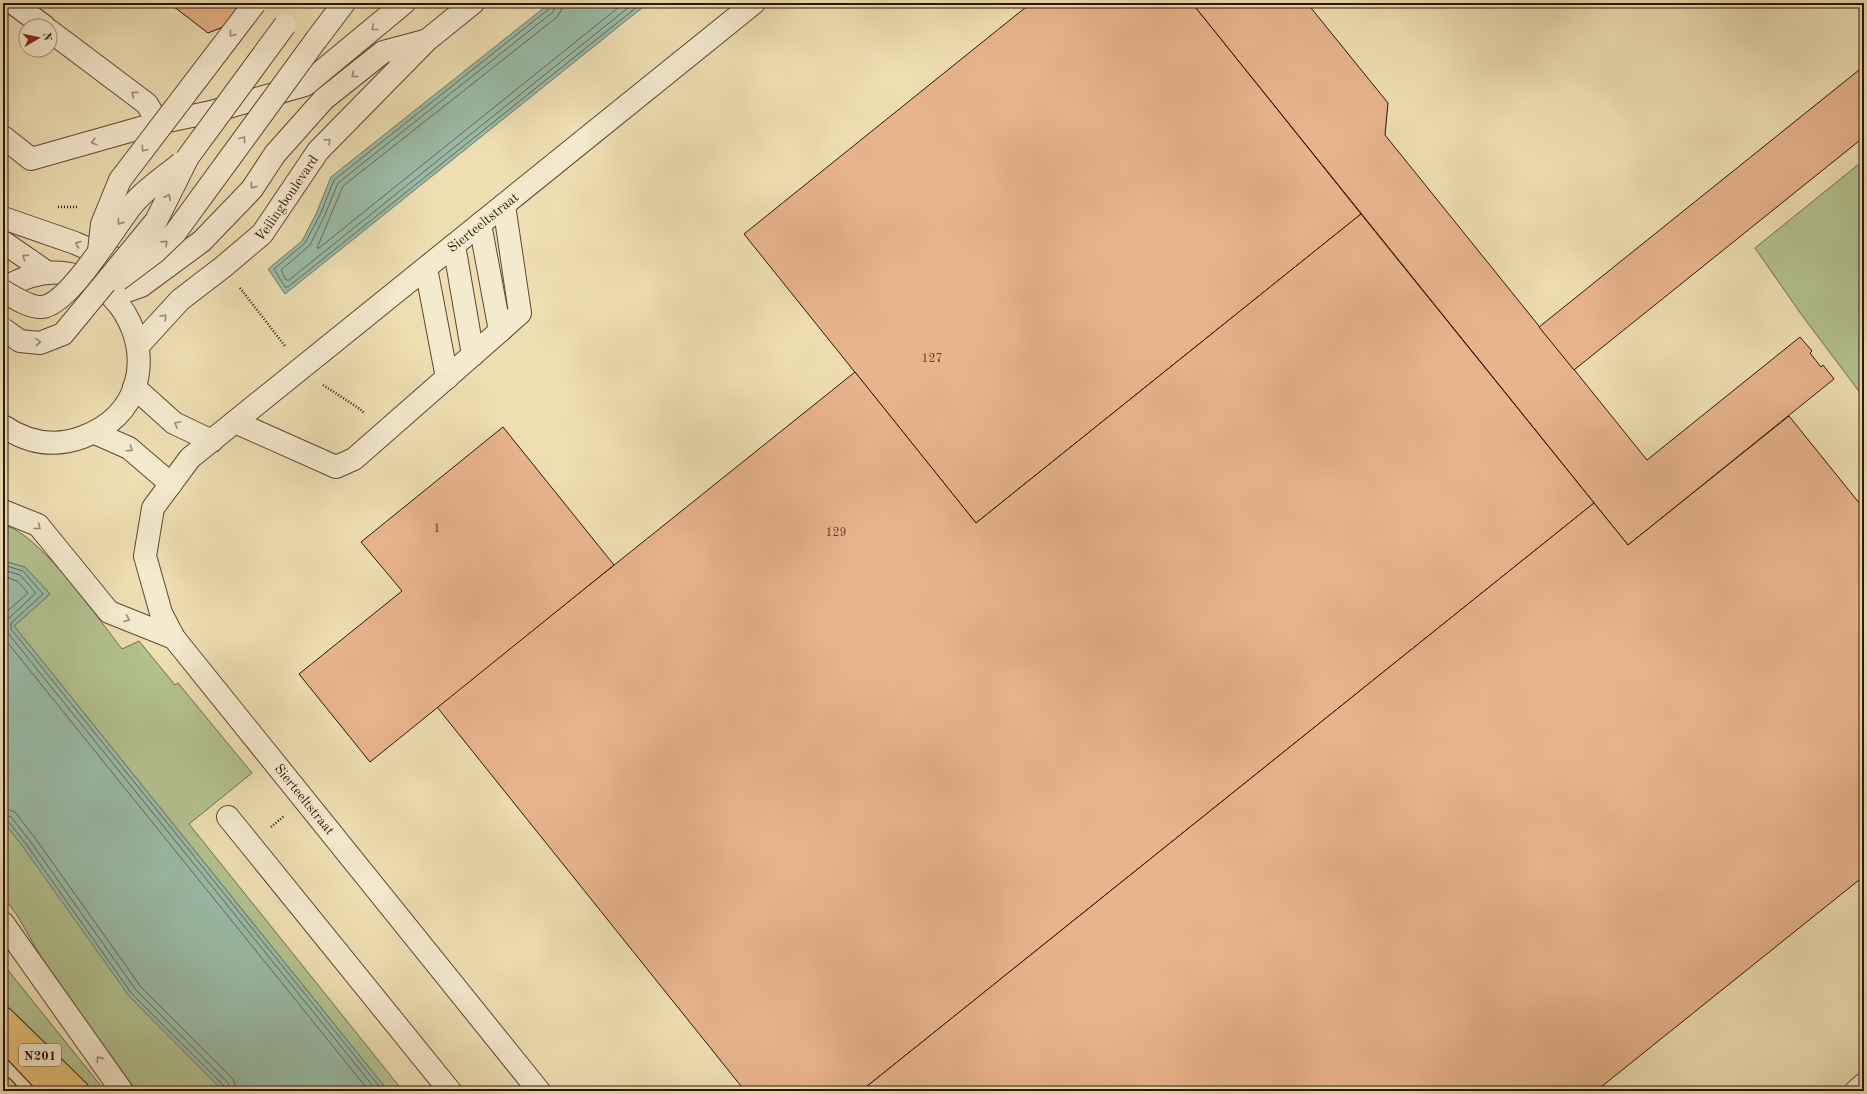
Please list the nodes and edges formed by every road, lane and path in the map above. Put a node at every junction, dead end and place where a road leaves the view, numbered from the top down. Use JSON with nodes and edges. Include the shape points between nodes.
{"nodes":[{"id":1,"x":14,"y":3,"type":"edge"},
{"id":2,"x":255,"y":3,"type":"edge"},
{"id":3,"x":344,"y":3,"type":"edge"},
{"id":4,"x":404,"y":3,"type":"edge"},
{"id":5,"x":473,"y":3,"type":"edge"},
{"id":6,"x":754,"y":3,"type":"edge"},
{"id":7,"x":34,"y":18,"type":"edge"},
{"id":8,"x":285,"y":25,"type":"dead end"},
{"id":9,"x":58,"y":37,"type":"edge"},
{"id":10,"x":426,"y":41,"type":"junction"},
{"id":11,"x":158,"y":123,"type":"junction"},
{"id":12,"x":3,"y":137,"type":"edge"},
{"id":13,"x":188,"y":157,"type":"junction"},
{"id":14,"x":504,"y":205,"type":"junction"},
{"id":15,"x":3,"y":218,"type":"edge"},
{"id":16,"x":480,"y":224,"type":"junction"},
{"id":17,"x":3,"y":242,"type":"edge"},
{"id":18,"x":454,"y":245,"type":"junction"},
{"id":19,"x":99,"y":251,"type":"junction"},
{"id":20,"x":170,"y":266,"type":"junction"},
{"id":21,"x":426,"y":268,"type":"junction"},
{"id":22,"x":48,"y":272,"type":"junction"},
{"id":23,"x":3,"y":290,"type":"edge"},
{"id":24,"x":113,"y":296,"type":"junction"},
{"id":25,"x":90,"y":301,"type":"junction"},
{"id":26,"x":3,"y":329,"type":"edge"},
{"id":27,"x":500,"y":331,"type":"junction"},
{"id":28,"x":138,"y":346,"type":"junction"},
{"id":29,"x":473,"y":355,"type":"junction"},
{"id":30,"x":447,"y":378,"type":"junction"},
{"id":31,"x":134,"y":387,"type":"junction"},
{"id":32,"x":235,"y":422,"type":"junction"},
{"id":33,"x":95,"y":433,"type":"junction"},
{"id":34,"x":8,"y":435,"type":"edge"},
{"id":35,"x":212,"y":441,"type":"junction"},
{"id":36,"x":171,"y":484,"type":"junction"},
{"id":37,"x":3,"y":511,"type":"edge"},
{"id":38,"x":174,"y":638,"type":"junction"},
{"id":39,"x":305,"y":799,"type":"junction"},
{"id":40,"x":228,"y":817,"type":"dead end"},
{"id":41,"x":250,"y":845,"type":"junction"},
{"id":42,"x":3,"y":923,"type":"edge"},
{"id":43,"x":3,"y":1018,"type":"edge"},
{"id":44,"x":3,"y":1038,"type":"edge"},
{"id":45,"x":1864,"y":1084,"type":"edge"},
{"id":46,"x":3,"y":1088,"type":"edge"},
{"id":47,"x":6,"y":1091,"type":"edge"},
{"id":48,"x":53,"y":1091,"type":"edge"},
{"id":49,"x":78,"y":1091,"type":"edge"},
{"id":50,"x":122,"y":1091,"type":"edge"},
{"id":51,"x":450,"y":1091,"type":"edge"},
{"id":52,"x":539,"y":1091,"type":"edge"},
{"id":53,"x":1856,"y":1091,"type":"edge"}],
"edges":[{"from":1,"to":7,"type":"lane"},
{"from":2,"to":19,"type":"lane","one_way":true,"bridge":true,"via":[[120,180],[102,224]]},
{"from":25,"to":3,"type":"lane","one_way":true,"bridge":true,"via":[[154,253],[175,233]]},
{"from":4,"to":11,"type":"lane","one_way":true,"via":[[304,85],[211,112]]},
{"from":5,"to":10,"type":"lane","name":"Veilingboulevard"},
{"from":6,"to":14,"type":"lane","name":"Sierteeltstraat"},
{"from":8,"to":13,"type":"lane","bridge":true},
{"from":11,"to":9,"type":"lane","one_way":true,"via":[[147,104]]},
{"from":10,"to":20,"type":"lane","name":"Veilingboulevard","one_way":true,"via":[[383,52],[324,99],[297,127],[252,189],[217,227]]},
{"from":28,"to":10,"type":"lane","name":"Veilingboulevard","one_way":true,"via":[[180,300],[262,234],[318,151]]},
{"from":11,"to":12,"type":"lane","one_way":true,"via":[[32,159]]},
{"from":13,"to":19,"type":"lane","one_way":true,"bridge":true,"via":[[134,203]]},
{"from":25,"to":13,"type":"lane","one_way":true,"bridge":true,"via":[[156,221]]},
{"from":14,"to":16,"type":"lane","name":"Sierteeltstraat"},
{"from":14,"to":27,"type":"lane","via":[[520,313]]},
{"from":20,"to":15,"type":"lane","one_way":true,"via":[[107,257]]},
{"from":16,"to":18,"type":"lane","name":"Sierteeltstraat"},
{"from":16,"to":27,"type":"lane"},
{"from":22,"to":17,"type":"lane","one_way":true},
{"from":18,"to":21,"type":"lane","name":"Sierteeltstraat"},
{"from":18,"to":29,"type":"lane"},
{"from":19,"to":23,"type":"lane","bridge":true,"via":[[62,298],[42,307],[18,301]]},
{"from":20,"to":24,"type":"lane","name":"Veilingboulevard","via":[[141,286]]},
{"from":21,"to":30,"type":"lane"},
{"from":21,"to":32,"type":"lane","name":"Sierteeltstraat"},
{"from":22,"to":23,"type":"lane","via":[[24,277]]},
{"from":22,"to":24,"type":"lane","via":[[71,274],[93,282]]},
{"from":24,"to":28,"type":"lane","via":[[133,327]]},
{"from":26,"to":25,"type":"lane","one_way":true,"bridge":true,"via":[[20,341],[40,343],[63,334]]},
{"from":27,"to":29,"type":"lane"},
{"from":28,"to":31,"type":"lane","via":[[138,367]]},
{"from":29,"to":30,"type":"lane"},
{"from":30,"to":32,"type":"lane","via":[[354,459],[336,467]]},
{"from":31,"to":33,"type":"lane","via":[[125,405],[112,421]]},
{"from":35,"to":31,"type":"lane","one_way":true,"via":[[174,423]]},
{"from":32,"to":35,"type":"lane","name":"Sierteeltstraat"},
{"from":33,"to":34,"type":"lane","via":[[70,442],[44,443]]},
{"from":33,"to":36,"type":"lane","one_way":true,"via":[[129,448]]},
{"from":35,"to":36,"type":"lane","name":"Sierteeltstraat","via":[[190,458]]},
{"from":36,"to":38,"type":"lane","name":"Sierteeltstraat","via":[[153,508],[145,556],[161,613]]},
{"from":37,"to":38,"type":"lane","one_way":true,"via":[[38,525],[109,612]]},
{"from":38,"to":39,"type":"lane","name":"Sierteeltstraat"},
{"from":39,"to":41,"type":"path"},
{"from":39,"to":52,"type":"lane","name":"Sierteeltstraat"},
{"from":40,"to":41,"type":"lane"},
{"from":41,"to":51,"type":"lane"},
{"from":50,"to":42,"type":"lane","one_way":true},
{"from":43,"to":49,"type":"main road","number":"N201"},
{"from":44,"to":48,"type":"main road"},
{"from":45,"to":53,"type":"lane"},
{"from":46,"to":47,"type":"main road"}]}
